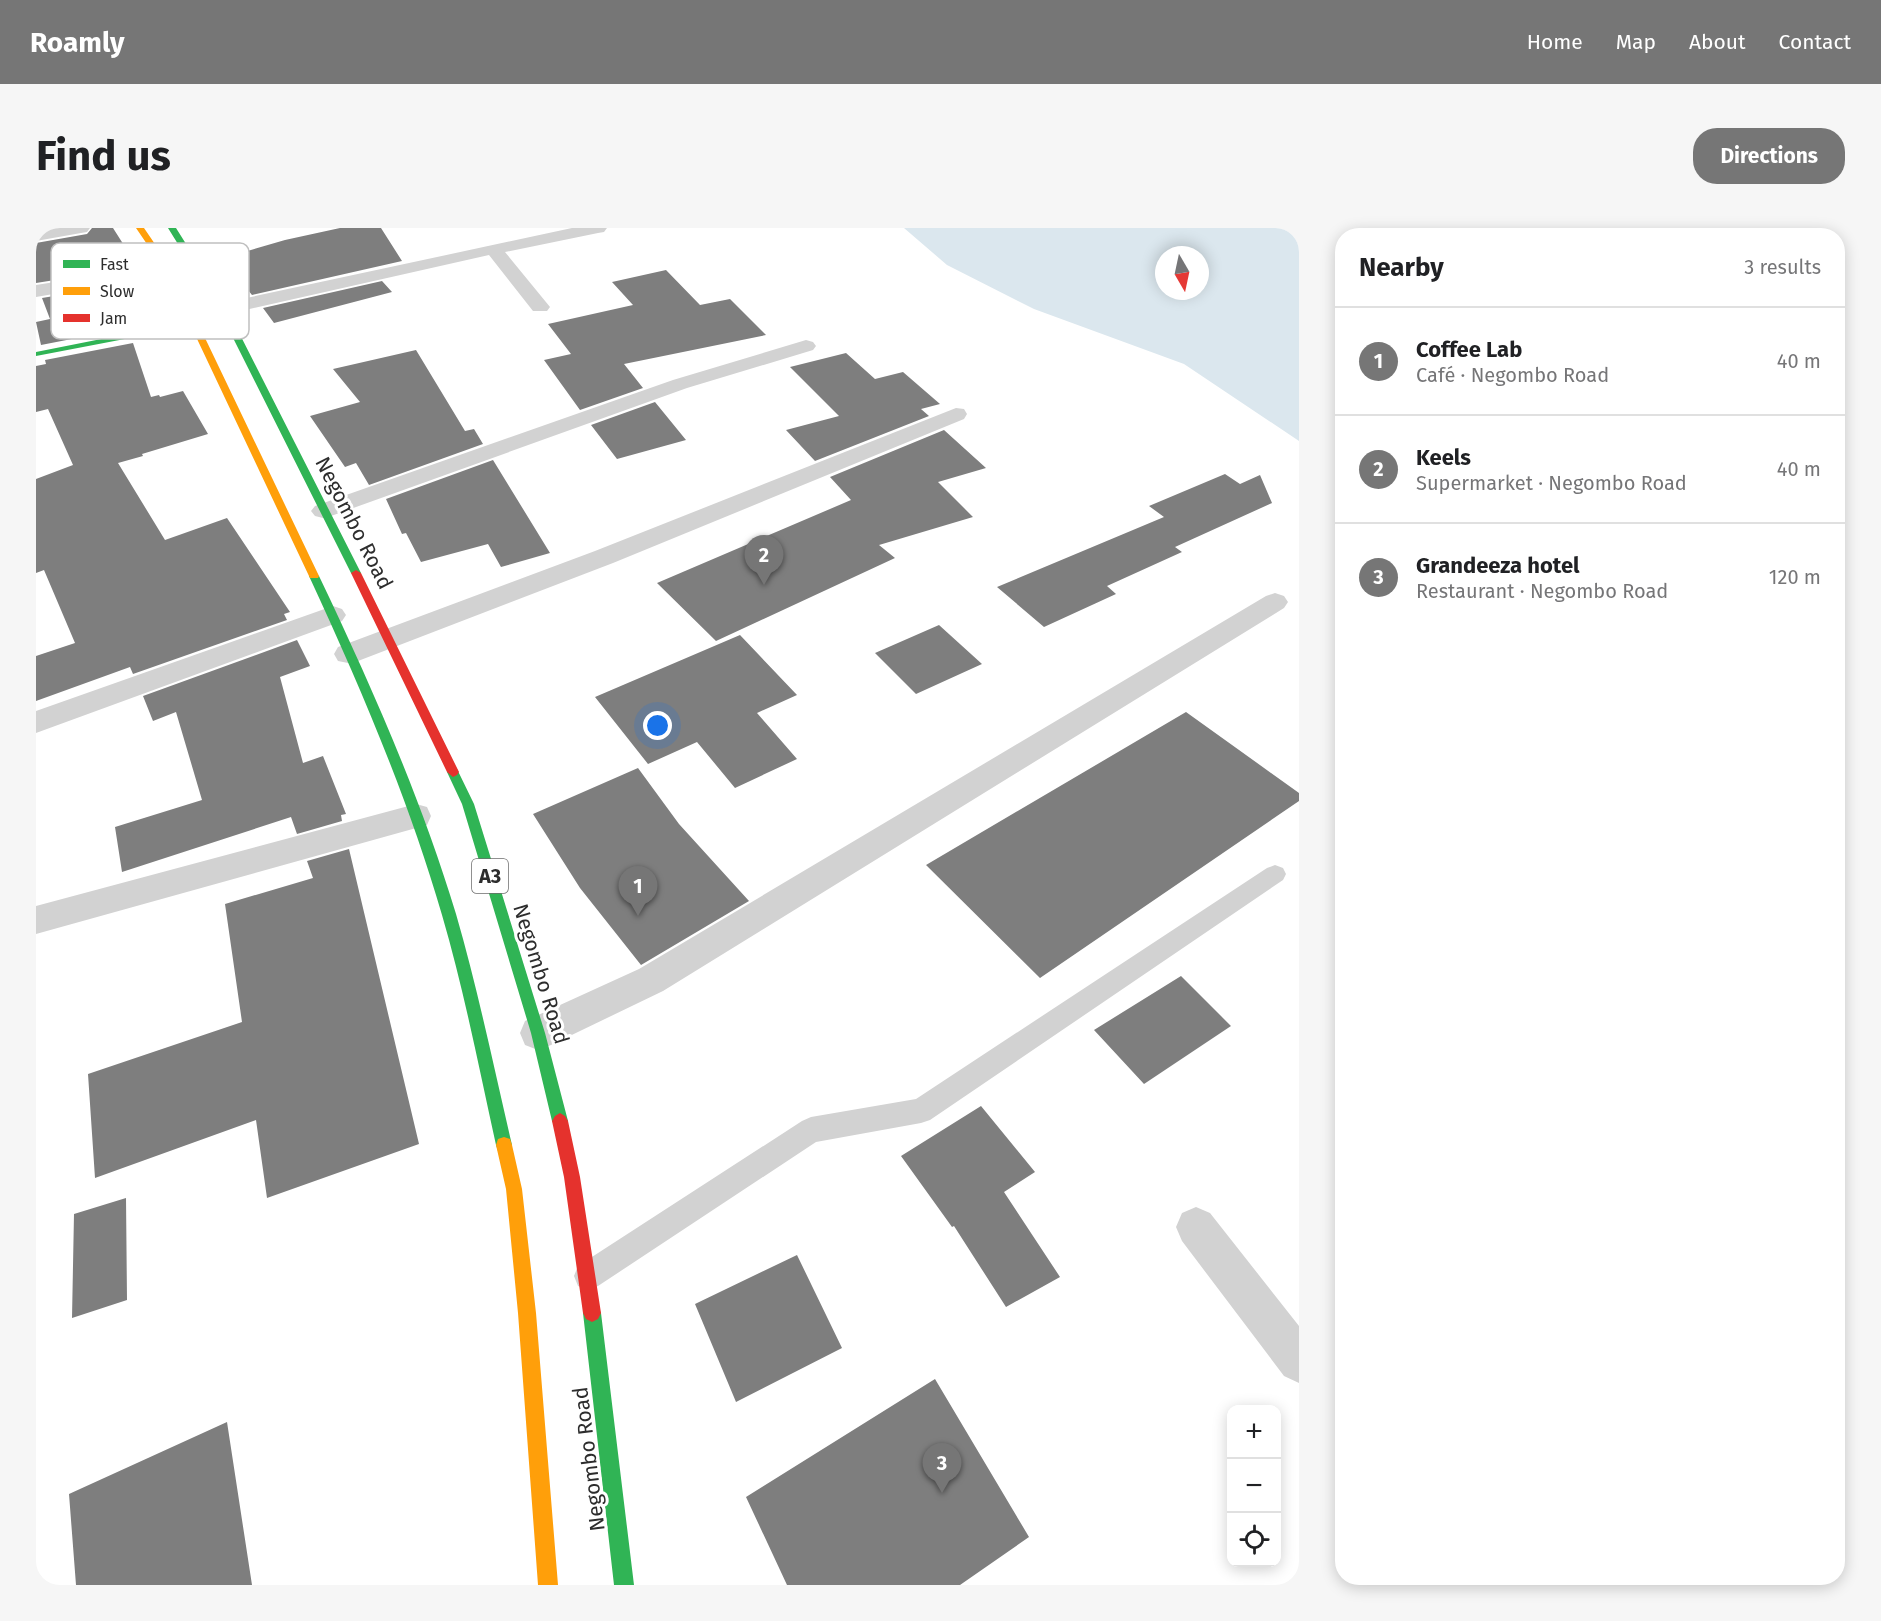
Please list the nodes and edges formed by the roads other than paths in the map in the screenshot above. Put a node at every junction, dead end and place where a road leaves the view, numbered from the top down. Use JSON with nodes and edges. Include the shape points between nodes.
{"nodes":[{"id":1,"x":81,"y":228,"type":"edge"},
{"id":2,"x":140,"y":228,"type":"edge"},
{"id":3,"x":172,"y":228,"type":"edge"},
{"id":4,"x":598,"y":228,"type":"edge"},
{"id":5,"x":36,"y":236,"type":"edge"},
{"id":6,"x":150,"y":243,"type":"edge"},
{"id":7,"x":181,"y":243,"type":"edge"},
{"id":8,"x":493,"y":249,"type":"junction"},
{"id":9,"x":51,"y":288,"type":"edge"},
{"id":10,"x":36,"y":291,"type":"edge"},
{"id":11,"x":249,"y":307,"type":"edge"},
{"id":12,"x":540,"y":307,"type":"dead end"},
{"id":13,"x":115,"y":339,"type":"edge"},
{"id":14,"x":201,"y":339,"type":"edge"},
{"id":15,"x":237,"y":339,"type":"edge"},
{"id":16,"x":806,"y":345,"type":"dead end"},
{"id":17,"x":36,"y":354,"type":"edge"},
{"id":18,"x":956,"y":414,"type":"dead end"},
{"id":19,"x":323,"y":511,"type":"junction"},
{"id":20,"x":1275,"y":602,"type":"dead end"},
{"id":21,"x":333,"y":615,"type":"junction"},
{"id":22,"x":389,"y":638,"type":"junction"},
{"id":23,"x":348,"y":654,"type":"junction"},
{"id":24,"x":36,"y":722,"type":"edge"},
{"id":25,"x":416,"y":816,"type":"junction"},
{"id":26,"x":1275,"y":874,"type":"dead end"},
{"id":27,"x":36,"y":920,"type":"edge"},
{"id":28,"x":538,"y":1033,"type":"junction"},
{"id":29,"x":1196,"y":1227,"type":"dead end"},
{"id":30,"x":588,"y":1276,"type":"junction"},
{"id":31,"x":1299,"y":1360,"type":"edge"},
{"id":32,"x":548,"y":1585,"type":"edge"},
{"id":33,"x":624,"y":1585,"type":"edge"}],
"edges":[{"from":1,"to":5,"type":"street"},
{"from":2,"to":6,"type":"main road","number":"A3"},
{"from":3,"to":7,"type":"main road","name":"Negombo Road","number":"A3"},
{"from":4,"to":8,"type":"street"},
{"from":8,"to":11,"type":"street"},
{"from":8,"to":12,"type":"street"},
{"from":9,"to":10,"type":"street"},
{"from":13,"to":17,"type":"main road"},
{"from":14,"to":21,"type":"main road","number":"A3"},
{"from":15,"to":19,"type":"main road","name":"Negombo Road","number":"A3"},
{"from":16,"to":19,"type":"street","via":[[680,384]]},
{"from":18,"to":22,"type":"street","via":[[604,557]]},
{"from":19,"to":22,"type":"main road","name":"Negombo Road","number":"A3"},
{"from":20,"to":28,"type":"street","via":[[651,980]]},
{"from":21,"to":23,"type":"main road","number":"A3"},
{"from":21,"to":24,"type":"street"},
{"from":22,"to":23,"type":"street"},
{"from":22,"to":28,"type":"main road","name":"Negombo Road","number":"A3","via":[[468,804]]},
{"from":23,"to":25,"type":"main road","number":"A3"},
{"from":25,"to":27,"type":"street"},
{"from":25,"to":32,"type":"main road","number":"A3","via":[[467,981],[514,1189]]},
{"from":26,"to":30,"type":"lane","via":[[921,1111],[811,1130]]},
{"from":28,"to":30,"type":"main road","name":"Negombo Road","number":"A3","via":[[572,1176]]},
{"from":29,"to":31,"type":"street"},
{"from":30,"to":33,"type":"main road","name":"Negombo Road","number":"A3"}]}
